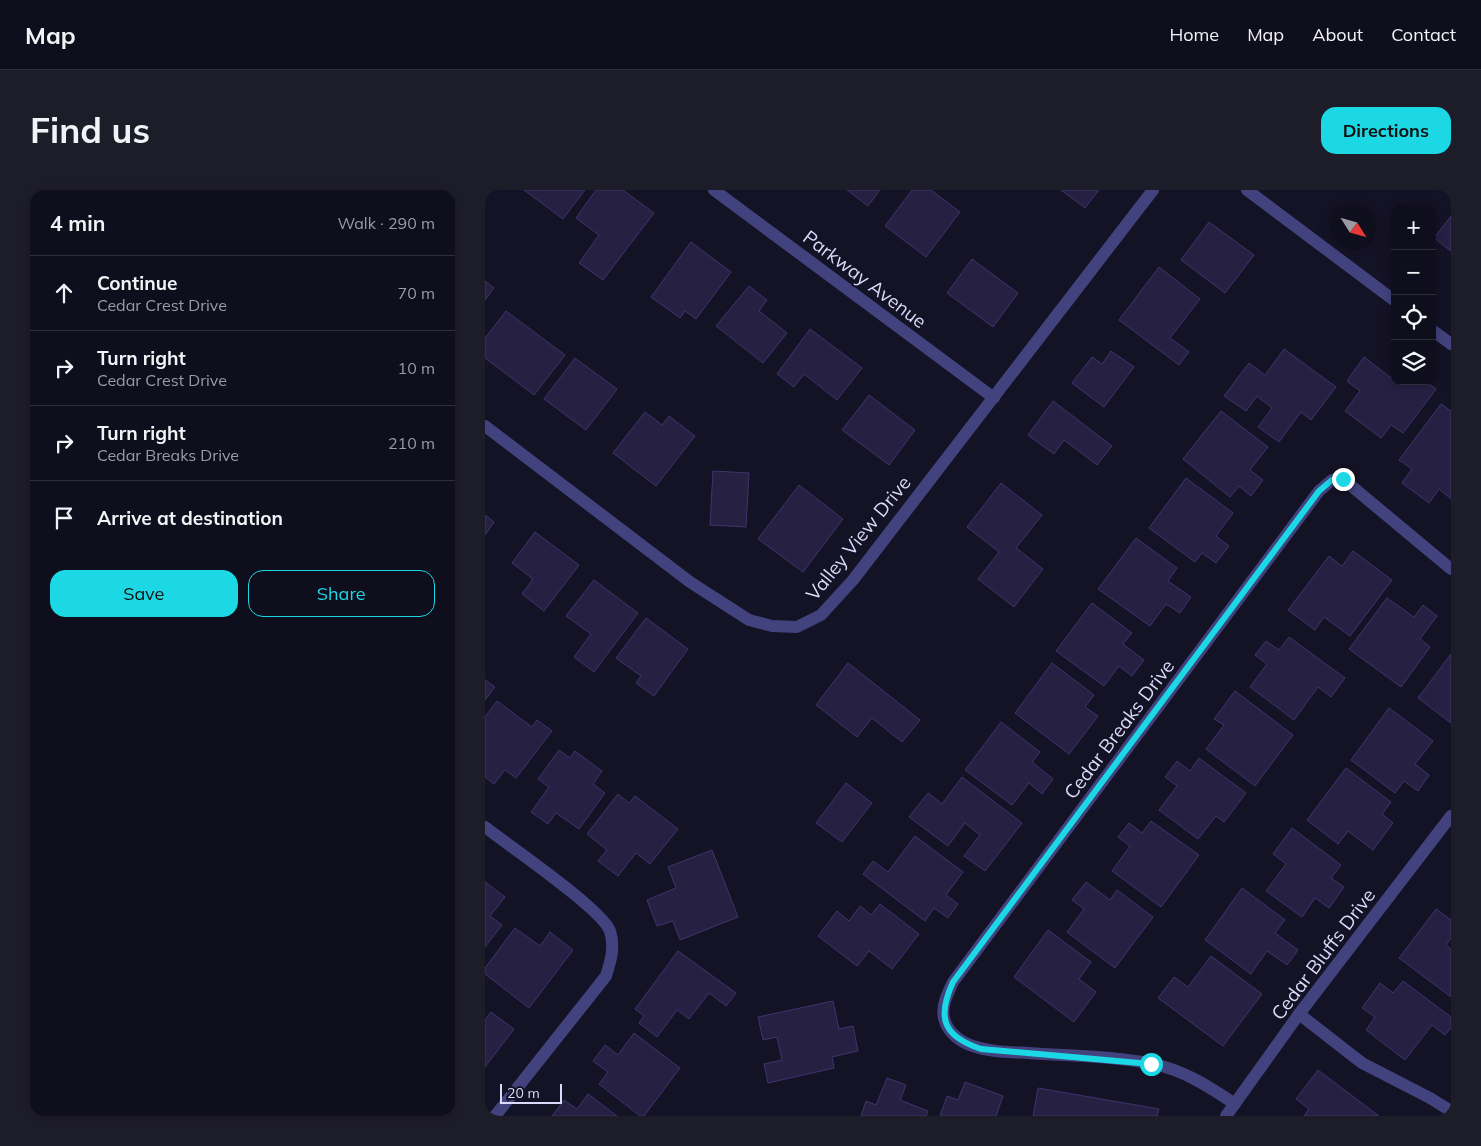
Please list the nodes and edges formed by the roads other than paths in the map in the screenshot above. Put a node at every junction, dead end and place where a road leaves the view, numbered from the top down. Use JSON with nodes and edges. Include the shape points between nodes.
{"nodes":[{"id":1,"x":714,"y":190,"type":"edge"},
{"id":2,"x":1153,"y":190,"type":"edge"},
{"id":3,"x":1247,"y":190,"type":"edge"},
{"id":4,"x":1391,"y":298,"type":"edge"},
{"id":5,"x":1436,"y":333,"type":"edge"},
{"id":6,"x":1451,"y":344,"type":"edge"},
{"id":7,"x":994,"y":398,"type":"junction"},
{"id":8,"x":485,"y":426,"type":"edge"},
{"id":9,"x":1451,"y":569,"type":"edge"},
{"id":10,"x":1451,"y":816,"type":"edge"},
{"id":11,"x":485,"y":827,"type":"edge"},
{"id":12,"x":1299,"y":1014,"type":"junction"},
{"id":13,"x":1235,"y":1104,"type":"junction"},
{"id":14,"x":1451,"y":1112,"type":"edge"},
{"id":15,"x":495,"y":1116,"type":"edge"},
{"id":16,"x":1226,"y":1116,"type":"edge"}],
"edges":[{"from":1,"to":7,"type":"street","name":"Parkway Avenue"},
{"from":2,"to":7,"type":"street","name":"Valley View Drive"},
{"from":3,"to":4,"type":"street"},
{"from":5,"to":6,"type":"street"},
{"from":7,"to":8,"type":"street","name":"Valley View Drive","via":[[853,580],[821,615],[797,627],[772,626],[749,620],[690,582]]},
{"from":9,"to":13,"type":"street","name":"Cedar Breaks Drive","via":[[1343,479],[1332,480],[1319,491],[953,982],[944,1002],[943,1016],[952,1033],[981,1049],[1151,1064],[1179,1071]]},
{"from":10,"to":12,"type":"street","name":"Cedar Bluffs Drive"},
{"from":11,"to":15,"type":"street","via":[[591,908],[609,930],[613,952],[606,976]]},
{"from":12,"to":13,"type":"street","name":"Cedar Bluffs Drive"},
{"from":12,"to":14,"type":"street","via":[[1362,1063]]},
{"from":13,"to":16,"type":"street","name":"Cedar Bluffs Drive"}]}
